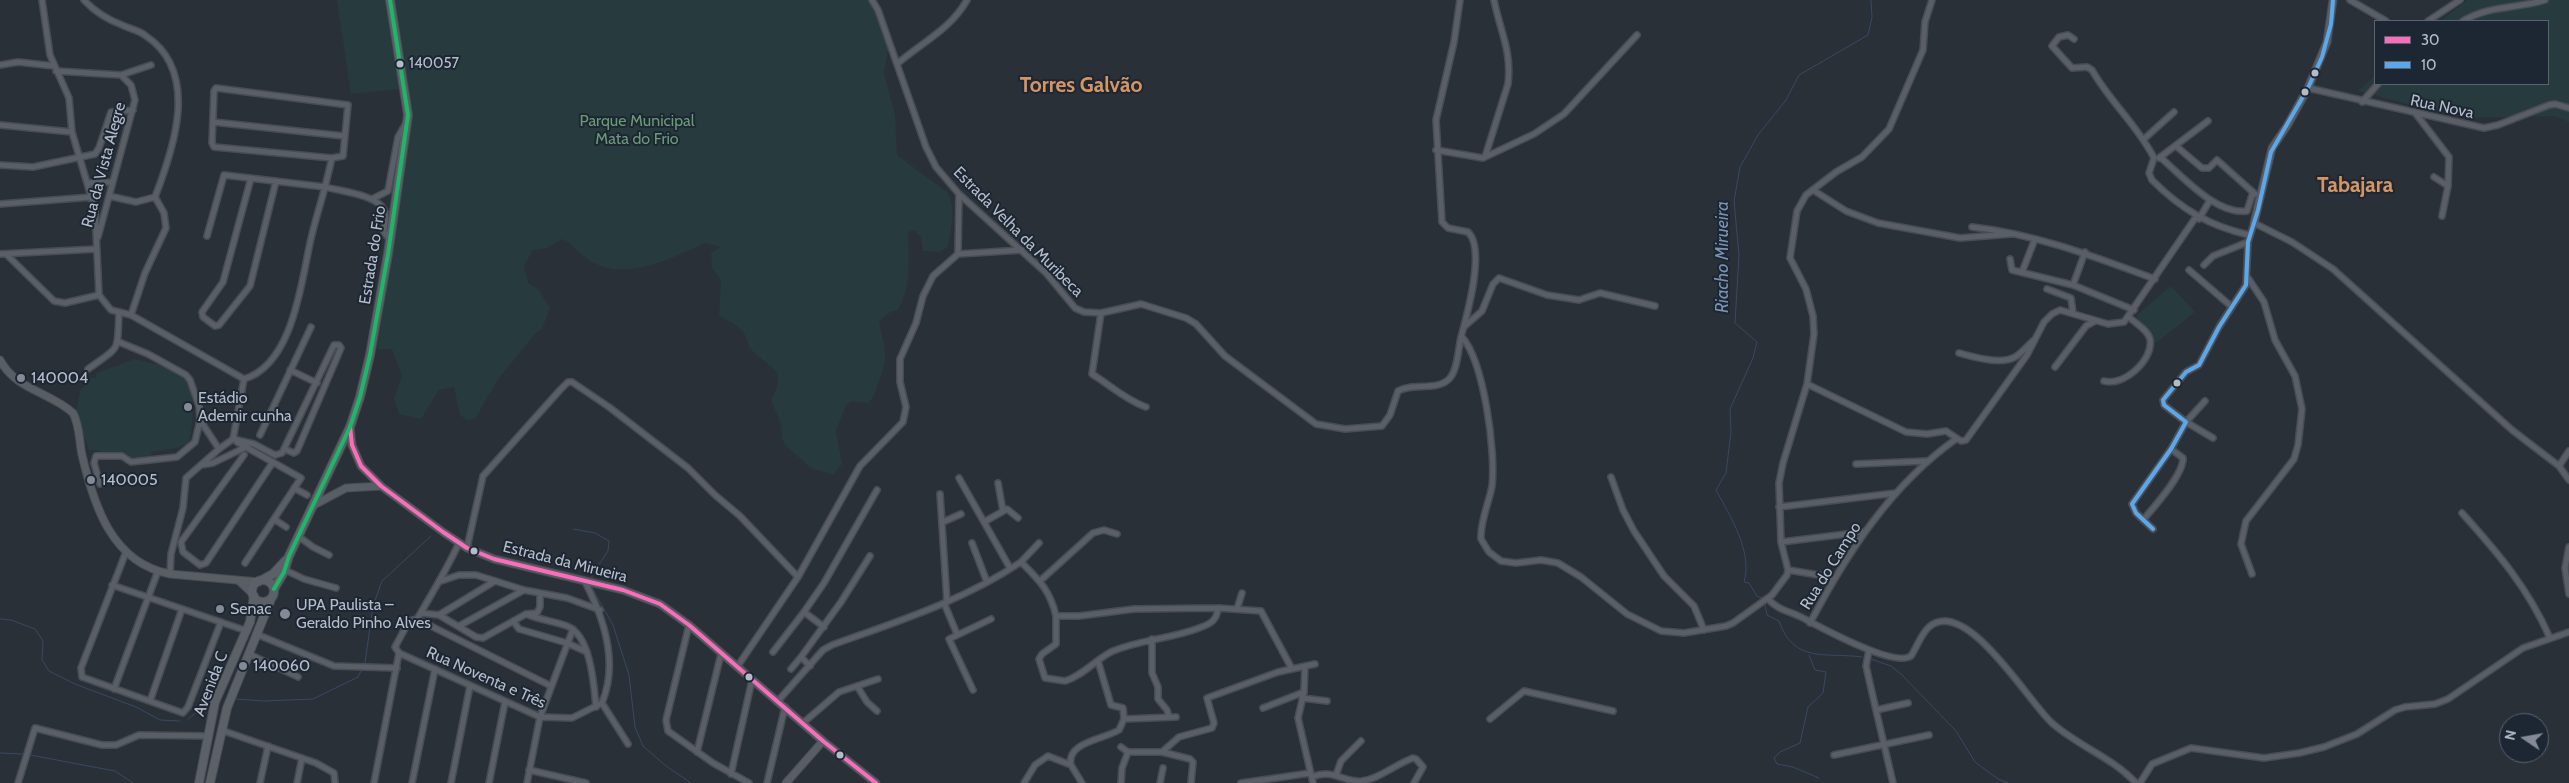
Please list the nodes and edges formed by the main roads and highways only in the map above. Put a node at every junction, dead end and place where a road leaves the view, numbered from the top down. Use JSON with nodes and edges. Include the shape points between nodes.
{"nodes":[{"id":1,"x":390,"y":0,"type":"edge"},
{"id":2,"x":2333,"y":0,"type":"edge"},
{"id":3,"x":2254,"y":223,"type":"road end"},
{"id":4,"x":0,"y":360,"type":"edge"},
{"id":5,"x":350,"y":427,"type":"junction"},
{"id":6,"x":381,"y":486,"type":"junction"},
{"id":7,"x":314,"y":505,"type":"junction"},
{"id":8,"x":289,"y":556,"type":"junction"},
{"id":9,"x":260,"y":581,"type":"junction"},
{"id":10,"x":240,"y":582,"type":"junction"},
{"id":11,"x":274,"y":589,"type":"junction"},
{"id":12,"x":254,"y":595,"type":"junction"},
{"id":13,"x":271,"y":599,"type":"junction"},
{"id":14,"x":824,"y":741,"type":"junction"},
{"id":15,"x":206,"y":749,"type":"junction"},
{"id":16,"x":216,"y":751,"type":"junction"},
{"id":17,"x":199,"y":783,"type":"edge"},
{"id":18,"x":210,"y":783,"type":"edge"},
{"id":19,"x":786,"y":783,"type":"edge"},
{"id":20,"x":876,"y":783,"type":"edge"}],
"edges":[{"from":1,"to":5,"type":"main road","name":"Estrada do Frio","via":[[407,120],[370,355]]},
{"from":2,"to":3,"type":"main road","via":[[2328,42],[2308,88],[2272,148]]},
{"from":4,"to":10,"type":"main road","via":[[17,381],[70,410],[76,418],[86,468],[107,529],[126,552],[158,571]]},
{"from":5,"to":6,"type":"main road","name":"Estrada da Mirueira","via":[[357,459]]},
{"from":5,"to":7,"type":"main road","name":"Estrada do Frio"},
{"from":6,"to":7,"type":"main road","via":[[346,488]]},
{"from":6,"to":14,"type":"main road","name":"Estrada da Mirueira","via":[[467,548],[494,559],[648,598],[671,610]]},
{"from":7,"to":8,"type":"main road"},
{"from":8,"to":9,"type":"main road","via":[[273,574]]},
{"from":8,"to":11,"type":"main road"},
{"from":9,"to":10,"type":"main road"},
{"from":9,"to":11,"type":"main road","via":[[271,583]]},
{"from":9,"to":12,"type":"main road","via":[[254,587]]},
{"from":10,"to":12,"type":"main road"},
{"from":11,"to":13,"type":"main road"},
{"from":12,"to":13,"type":"main road","via":[[263,602]]},
{"from":12,"to":15,"type":"main road","name":"Avenida C","via":[[247,631],[215,702]]},
{"from":13,"to":16,"type":"main road","name":"Avenida C","via":[[227,708]]},
{"from":14,"to":19,"type":"main road"},
{"from":14,"to":20,"type":"main road","name":"Estrada da Mirueira"},
{"from":15,"to":16,"type":"main road"},
{"from":15,"to":17,"type":"main road","name":"Avenida C"},
{"from":16,"to":18,"type":"main road","name":"Avenida C"}]}
